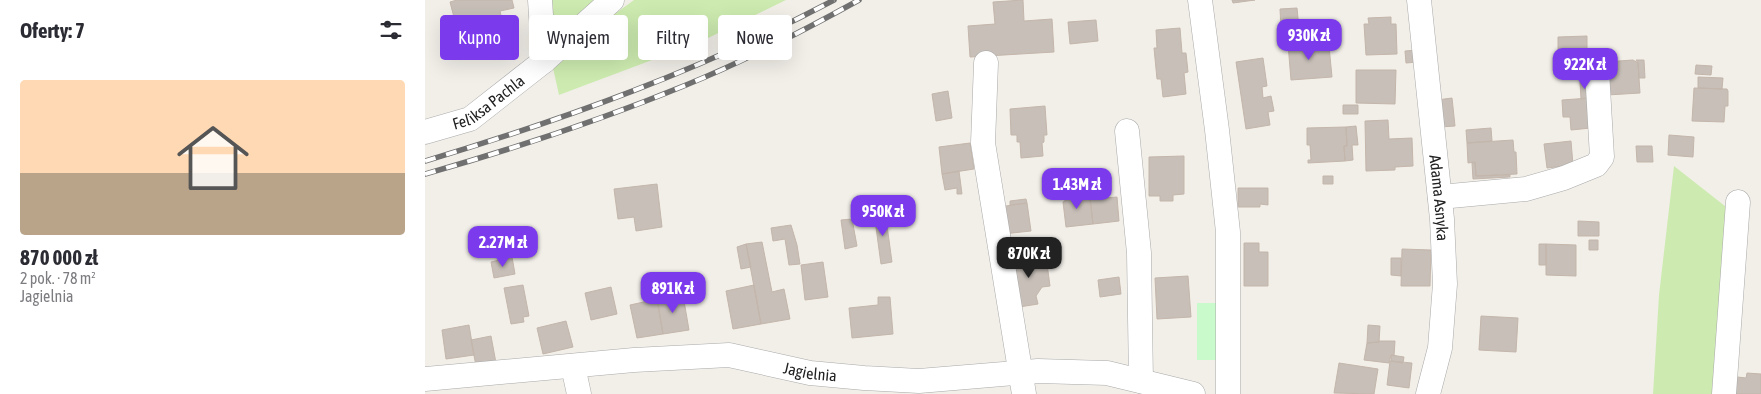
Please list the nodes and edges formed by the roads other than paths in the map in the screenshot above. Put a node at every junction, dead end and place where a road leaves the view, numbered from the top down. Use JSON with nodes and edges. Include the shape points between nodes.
{"nodes":[{"id":1,"x":540,"y":0,"type":"edge"},
{"id":2,"x":612,"y":0,"type":"edge"},
{"id":3,"x":1200,"y":0,"type":"edge"},
{"id":4,"x":1419,"y":0,"type":"edge"},
{"id":5,"x":544,"y":61,"type":"junction"},
{"id":6,"x":986,"y":63,"type":"dead end"},
{"id":7,"x":1597,"y":71,"type":"dead end"},
{"id":8,"x":1127,"y":131,"type":"dead end"},
{"id":9,"x":425,"y":132,"type":"edge"},
{"id":10,"x":1440,"y":196,"type":"junction"},
{"id":11,"x":1738,"y":202,"type":"dead end"},
{"id":12,"x":573,"y":366,"type":"junction"},
{"id":13,"x":425,"y":379,"type":"edge"},
{"id":14,"x":1141,"y":381,"type":"junction"},
{"id":15,"x":1022,"y":383,"type":"edge"},
{"id":16,"x":579,"y":394,"type":"edge"},
{"id":17,"x":1193,"y":394,"type":"edge"},
{"id":18,"x":1228,"y":394,"type":"edge"},
{"id":19,"x":1429,"y":394,"type":"edge"},
{"id":20,"x":1724,"y":394,"type":"edge"}],
"edges":[{"from":1,"to":5,"type":"street"},
{"from":2,"to":5,"type":"street","name":"Feliksa Pachla"},
{"from":3,"to":18,"type":"street","via":[[1228,232]]},
{"from":4,"to":10,"type":"street","name":"Adama Asnyka"},
{"from":5,"to":9,"type":"street","name":"Feliksa Pachla","via":[[470,119]]},
{"from":6,"to":15,"type":"street","via":[[983,143]]},
{"from":7,"to":10,"type":"street","via":[[1602,157],[1595,166],[1527,189]]},
{"from":8,"to":14,"type":"street","via":[[1139,253]]},
{"from":10,"to":19,"type":"street","name":"Adama Asnyka","via":[[1445,284],[1440,348]]},
{"from":11,"to":20,"type":"street"},
{"from":12,"to":13,"type":"street","name":"Jagielnia"},
{"from":12,"to":15,"type":"street","name":"Jagielnia","via":[[729,355],[810,373],[919,381]]},
{"from":12,"to":16,"type":"street"},
{"from":14,"to":15,"type":"street","name":"Jagielnia","via":[[1107,373],[1038,371]]},
{"from":14,"to":17,"type":"street","name":"Jagielnia"}]}
